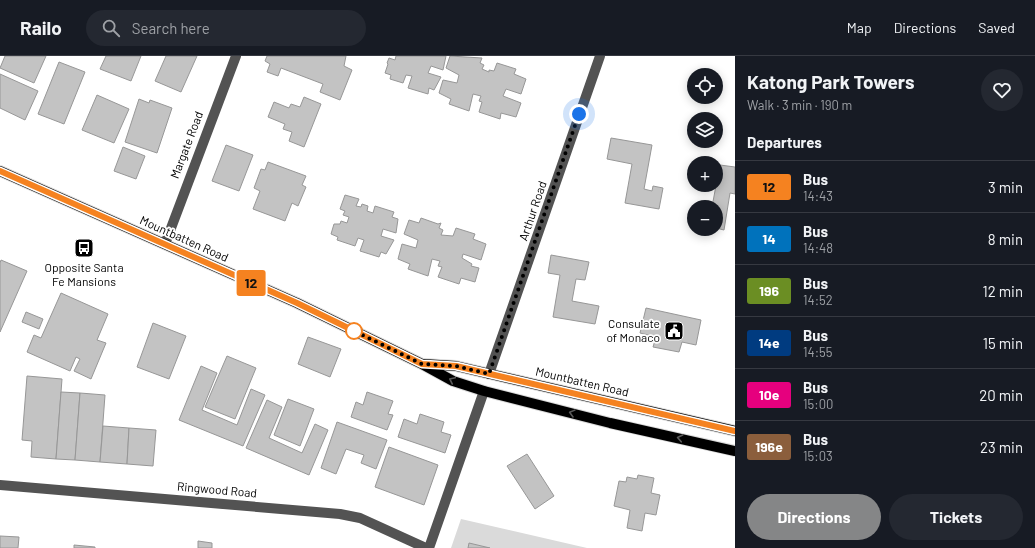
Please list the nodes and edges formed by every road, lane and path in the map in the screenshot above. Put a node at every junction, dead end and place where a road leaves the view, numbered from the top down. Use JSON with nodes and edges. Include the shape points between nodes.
{"nodes":[{"id":1,"x":236,"y":56,"type":"edge"},
{"id":2,"x":600,"y":56,"type":"edge"},
{"id":3,"x":0,"y":171,"type":"edge"},
{"id":4,"x":165,"y":244,"type":"junction"},
{"id":5,"x":422,"y":364,"type":"junction"},
{"id":6,"x":489,"y":374,"type":"junction"},
{"id":7,"x":484,"y":391,"type":"junction"},
{"id":8,"x":735,"y":431,"type":"edge"},
{"id":9,"x":735,"y":451,"type":"edge"},
{"id":10,"x":0,"y":486,"type":"edge"},
{"id":11,"x":427,"y":548,"type":"edge"}],
"edges":[{"from":1,"to":4,"type":"street","name":"Margate Road"},
{"from":2,"to":6,"type":"street","name":"Arthur Road"},
{"from":3,"to":4,"type":"main road","name":"Mountbatten Road"},
{"from":4,"to":5,"type":"main road","name":"Mountbatten Road","via":[[297,303]]},
{"from":5,"to":6,"type":"main road","name":"Mountbatten Road","via":[[456,366]]},
{"from":7,"to":5,"type":"main road","name":"Mountbatten Road","one_way":true,"via":[[453,381]]},
{"from":6,"to":8,"type":"main road","name":"Mountbatten Road"},
{"from":9,"to":7,"type":"main road","name":"Mountbatten Road","one_way":true},
{"from":7,"to":11,"type":"street"},
{"from":10,"to":11,"type":"street","name":"Ringwood Road","via":[[340,514],[360,518]]}]}
